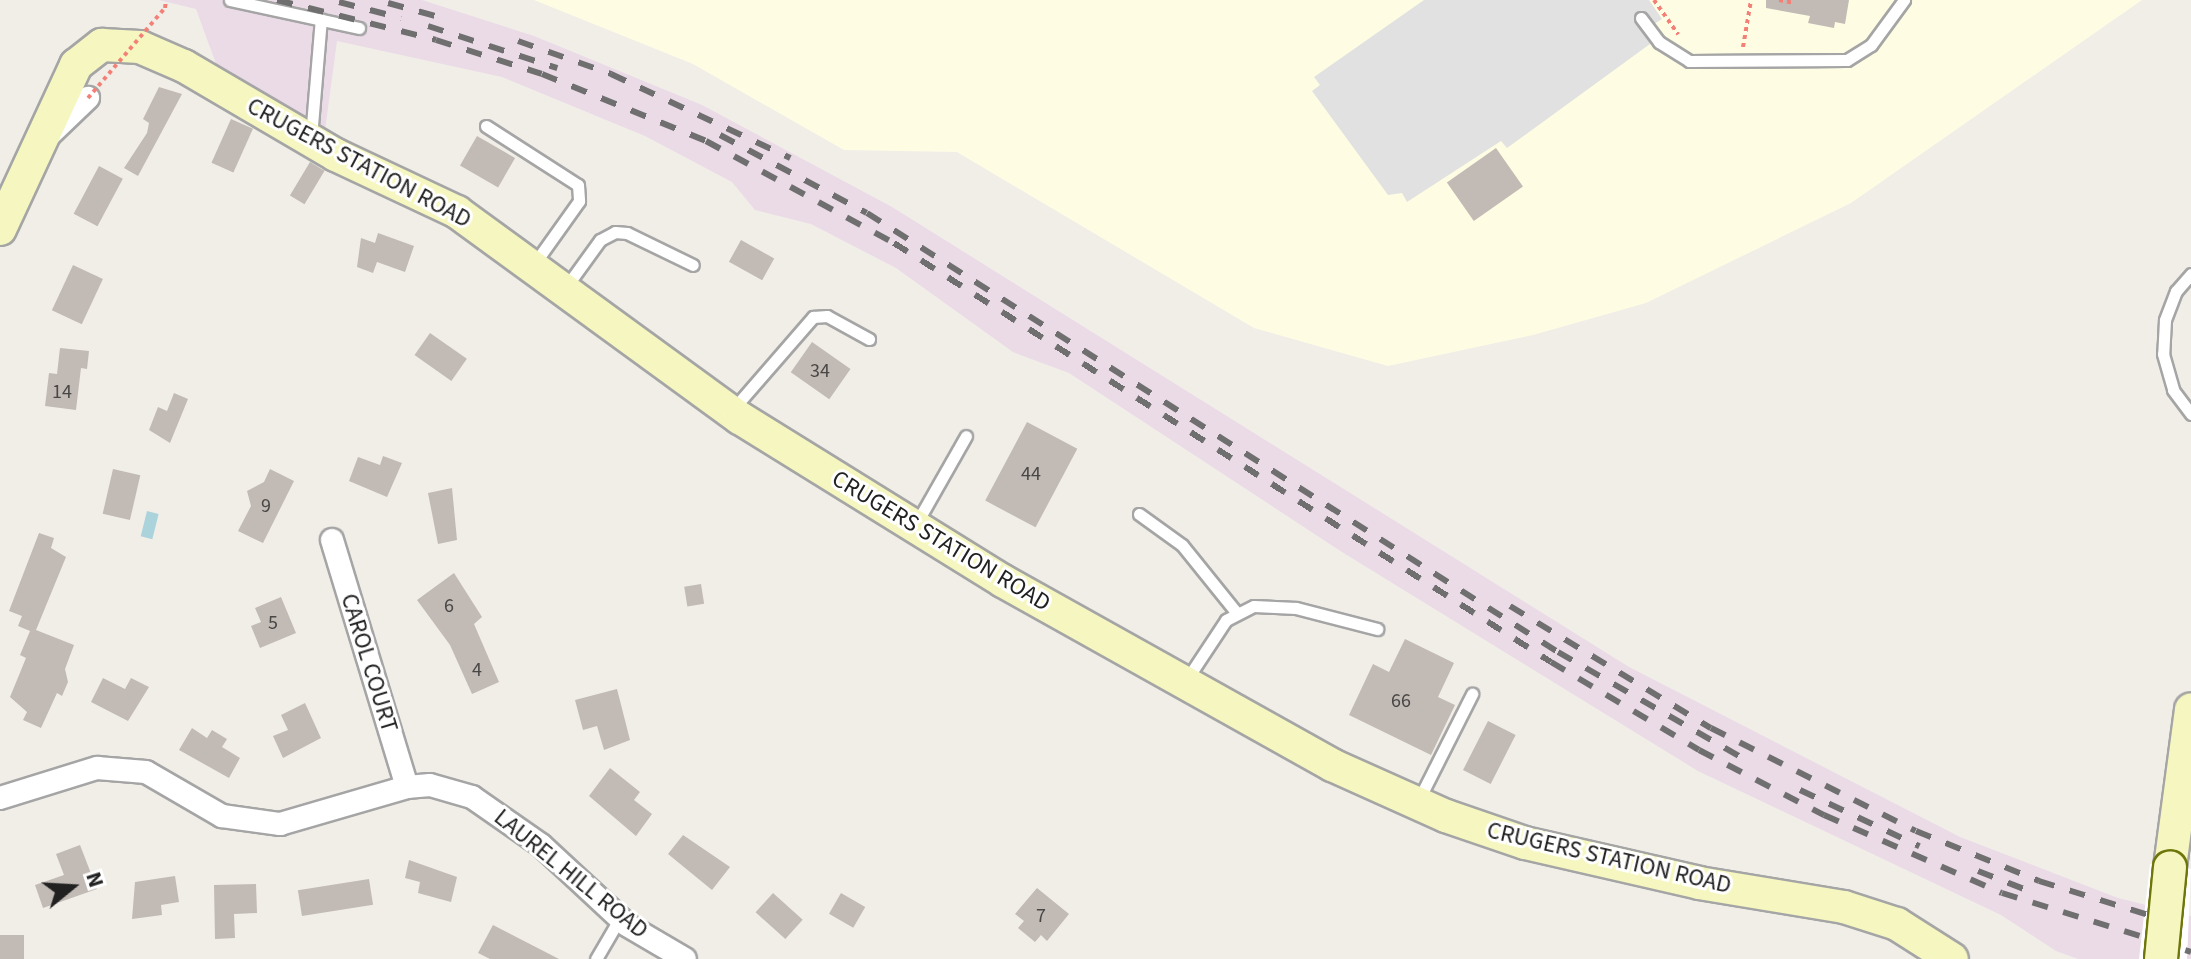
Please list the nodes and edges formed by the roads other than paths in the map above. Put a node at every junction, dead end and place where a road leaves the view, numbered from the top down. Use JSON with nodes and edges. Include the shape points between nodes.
{"nodes":[{"id":1,"x":230,"y":0,"type":"edge"},
{"id":2,"x":1904,"y":0,"type":"edge"},
{"id":3,"x":1641,"y":18,"type":"dead end"},
{"id":4,"x":321,"y":19,"type":"junction"},
{"id":5,"x":359,"y":28,"type":"dead end"},
{"id":6,"x":88,"y":98,"type":"road end"},
{"id":7,"x":486,"y":126,"type":"dead end"},
{"id":8,"x":311,"y":141,"type":"junction"},
{"id":9,"x":37,"y":146,"type":"junction"},
{"id":10,"x":1,"y":222,"type":"edge"},
{"id":11,"x":693,"y":265,"type":"dead end"},
{"id":12,"x":532,"y":267,"type":"junction"},
{"id":13,"x":2191,"y":274,"type":"edge"},
{"id":14,"x":563,"y":290,"type":"junction"},
{"id":15,"x":869,"y":339,"type":"dead end"},
{"id":16,"x":731,"y":412,"type":"junction"},
{"id":17,"x":2191,"y":414,"type":"edge"},
{"id":18,"x":966,"y":436,"type":"dead end"},
{"id":19,"x":1139,"y":514,"type":"dead end"},
{"id":20,"x":914,"y":528,"type":"junction"},
{"id":21,"x":332,"y":540,"type":"dead end"},
{"id":22,"x":1236,"y":612,"type":"junction"},
{"id":23,"x":1377,"y":629,"type":"dead end"},
{"id":24,"x":1185,"y":683,"type":"junction"},
{"id":25,"x":1472,"y":694,"type":"dead end"},
{"id":26,"x":2191,"y":709,"type":"edge"},
{"id":27,"x":407,"y":787,"type":"junction"},
{"id":28,"x":0,"y":798,"type":"edge"},
{"id":29,"x":1417,"y":803,"type":"junction"},
{"id":30,"x":620,"y":918,"type":"junction"},
{"id":31,"x":596,"y":959,"type":"edge"},
{"id":32,"x":685,"y":959,"type":"edge"},
{"id":33,"x":1952,"y":959,"type":"edge"},
{"id":34,"x":2161,"y":959,"type":"edge"}],
"edges":[{"from":1,"to":4,"type":"lane"},
{"from":2,"to":3,"type":"lane","via":[[1871,45],[1847,60],[1689,61],[1659,42]]},
{"from":4,"to":5,"type":"lane"},
{"from":4,"to":8,"type":"lane"},
{"from":6,"to":9,"type":"street"},
{"from":7,"to":12,"type":"lane","via":[[574,181],[580,190],[576,206]]},
{"from":8,"to":9,"type":"street","name":"CRUGERS STATION ROAD","via":[[184,66],[140,47],[113,43],[93,49],[76,65]]},
{"from":8,"to":12,"type":"street","name":"CRUGERS STATION ROAD","via":[[457,212]]},
{"from":9,"to":10,"type":"street","name":"CRUGERS STATION ROAD"},
{"from":11,"to":14,"type":"lane","via":[[615,232],[600,240]]},
{"from":12,"to":14,"type":"street","name":"CRUGERS STATION ROAD"},
{"from":13,"to":17,"type":"lane","via":[[2176,291],[2165,320],[2163,354],[2173,390]]},
{"from":14,"to":16,"type":"street","name":"CRUGERS STATION ROAD"},
{"from":15,"to":16,"type":"lane","via":[[827,316],[813,317]]},
{"from":16,"to":20,"type":"street","name":"CRUGERS STATION ROAD"},
{"from":18,"to":20,"type":"lane"},
{"from":19,"to":22,"type":"lane","via":[[1182,545]]},
{"from":20,"to":24,"type":"street","name":"CRUGERS STATION ROAD"},
{"from":21,"to":27,"type":"street","name":"CAROL COURT"},
{"from":22,"to":23,"type":"lane","via":[[1254,606],[1296,608]]},
{"from":22,"to":24,"type":"lane"},
{"from":24,"to":29,"type":"street","name":"CRUGERS STATION ROAD","via":[[1332,765]]},
{"from":25,"to":29,"type":"lane"},
{"from":26,"to":34,"type":"street","bridge":true},
{"from":27,"to":28,"type":"street","name":"LAUREL HILL ROAD","via":[[280,824],[222,816],[146,772],[97,768]]},
{"from":27,"to":30,"type":"street","name":"LAUREL HILL ROAD","via":[[430,785],[472,797],[541,845]]},
{"from":29,"to":33,"type":"street","name":"CRUGERS STATION ROAD","via":[[1525,843],[1699,883],[1844,907],[1897,924]]},
{"from":30,"to":31,"type":"lane"},
{"from":30,"to":32,"type":"street","name":"LAUREL HILL ROAD"}]}
